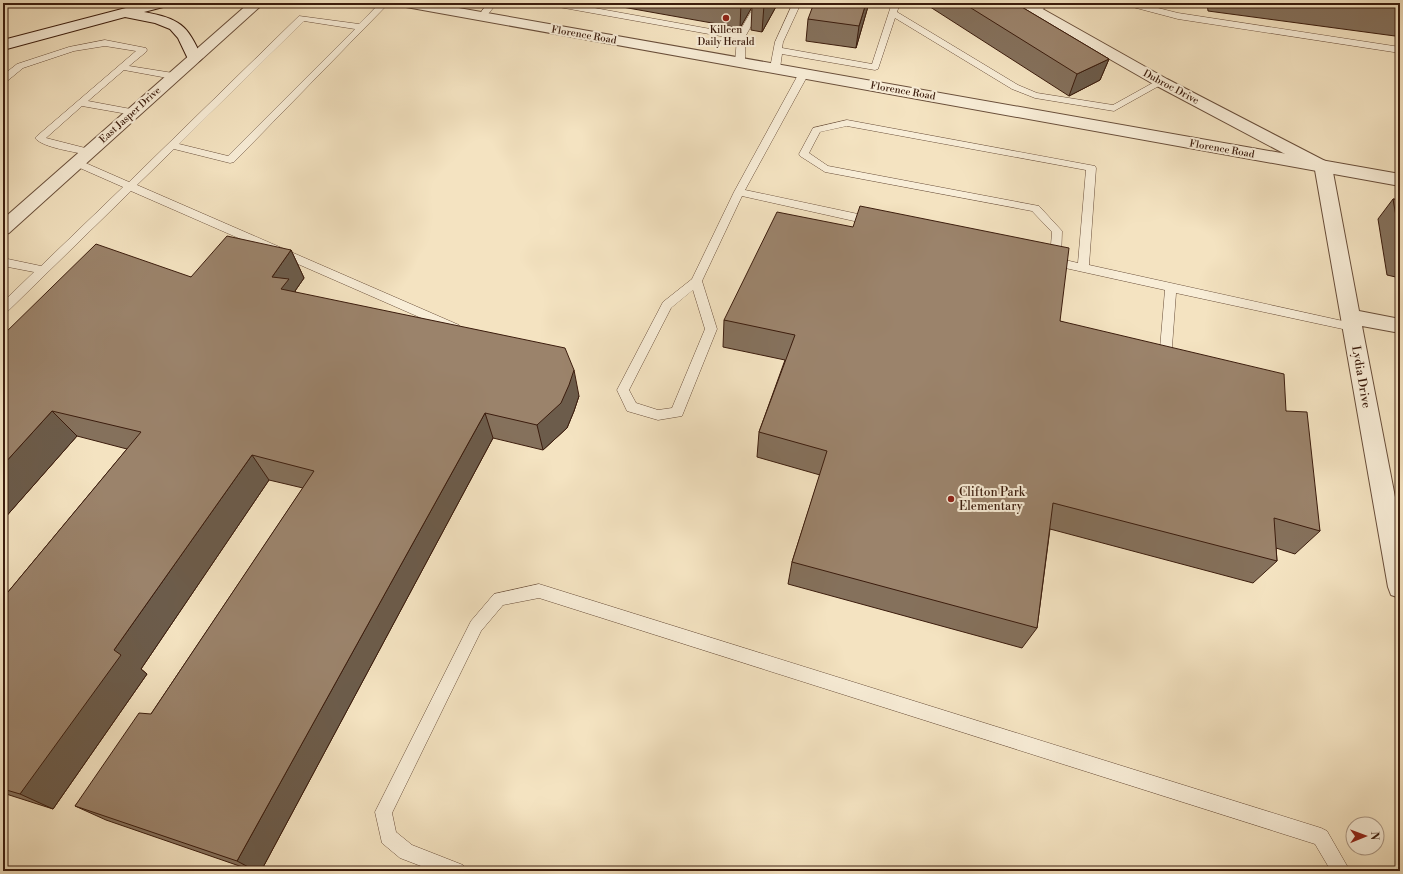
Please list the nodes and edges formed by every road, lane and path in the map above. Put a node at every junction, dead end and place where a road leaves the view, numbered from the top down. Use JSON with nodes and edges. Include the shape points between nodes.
{"nodes":[{"id":1,"x":162,"y":3,"type":"edge"},
{"id":2,"x":257,"y":3,"type":"edge"},
{"id":3,"x":385,"y":3,"type":"edge"},
{"id":4,"x":406,"y":3,"type":"edge"},
{"id":5,"x":493,"y":3,"type":"edge"},
{"id":6,"x":553,"y":3,"type":"edge"},
{"id":7,"x":760,"y":3,"type":"edge"},
{"id":8,"x":796,"y":3,"type":"edge"},
{"id":9,"x":896,"y":3,"type":"edge"},
{"id":10,"x":1050,"y":3,"type":"edge"},
{"id":11,"x":1128,"y":3,"type":"edge"},
{"id":12,"x":1028,"y":6,"type":"edge"},
{"id":13,"x":124,"y":13,"type":"junction"},
{"id":14,"x":893,"y":13,"type":"junction"},
{"id":15,"x":482,"y":16,"type":"junction"},
{"id":16,"x":361,"y":27,"type":"junction"},
{"id":17,"x":741,"y":37,"type":"junction"},
{"id":18,"x":3,"y":45,"type":"edge"},
{"id":19,"x":778,"y":50,"type":"junction"},
{"id":20,"x":1400,"y":50,"type":"edge"},
{"id":21,"x":194,"y":58,"type":"junction"},
{"id":22,"x":740,"y":62,"type":"junction"},
{"id":23,"x":122,"y":67,"type":"junction"},
{"id":24,"x":775,"y":68,"type":"junction"},
{"id":25,"x":804,"y":73,"type":"junction"},
{"id":26,"x":173,"y":76,"type":"junction"},
{"id":27,"x":3,"y":80,"type":"edge"},
{"id":28,"x":1161,"y":82,"type":"junction"},
{"id":29,"x":80,"y":103,"type":"junction"},
{"id":30,"x":134,"y":112,"type":"junction"},
{"id":31,"x":173,"y":146,"type":"junction"},
{"id":32,"x":83,"y":158,"type":"junction"},
{"id":33,"x":1323,"y":167,"type":"junction"},
{"id":34,"x":1400,"y":180,"type":"edge"},
{"id":35,"x":128,"y":186,"type":"junction"},
{"id":36,"x":739,"y":192,"type":"junction"},
{"id":37,"x":885,"y":224,"type":"edge"},
{"id":38,"x":3,"y":229,"type":"edge"},
{"id":39,"x":1040,"y":258,"type":"edge"},
{"id":40,"x":1055,"y":261,"type":"junction"},
{"id":41,"x":3,"y":262,"type":"edge"},
{"id":42,"x":1083,"y":268,"type":"junction"},
{"id":43,"x":43,"y":270,"type":"junction"},
{"id":44,"x":696,"y":281,"type":"junction"},
{"id":45,"x":1171,"y":287,"type":"junction"},
{"id":46,"x":3,"y":309,"type":"edge"},
{"id":47,"x":1351,"y":322,"type":"junction"},
{"id":48,"x":1400,"y":326,"type":"edge"},
{"id":49,"x":464,"y":332,"type":"edge"},
{"id":50,"x":1165,"y":360,"type":"edge"},
{"id":51,"x":1400,"y":587,"type":"edge"},
{"id":52,"x":457,"y":871,"type":"edge"},
{"id":53,"x":1341,"y":871,"type":"edge"}],
"edges":[{"from":1,"to":13,"type":"street"},
{"from":2,"to":21,"type":"street","name":"East Jasper Drive"},
{"from":3,"to":16,"type":"lane"},
{"from":4,"to":15,"type":"street","name":"Florence Road"},
{"from":5,"to":15,"type":"lane"},
{"from":6,"to":17,"type":"lane"},
{"from":7,"to":17,"type":"lane"},
{"from":8,"to":19,"type":"lane"},
{"from":9,"to":14,"type":"lane"},
{"from":10,"to":12,"type":"lane"},
{"from":11,"to":20,"type":"lane","via":[[1178,16]]},
{"from":12,"to":28,"type":"street","name":"Dubroc Drive"},
{"from":13,"to":18,"type":"street"},
{"from":13,"to":21,"type":"street","via":[[162,20],[178,28]]},
{"from":14,"to":19,"type":"lane","via":[[875,67]]},
{"from":14,"to":28,"type":"lane","via":[[1015,87],[1034,94],[1114,108]]},
{"from":15,"to":22,"type":"street","name":"Florence Road"},
{"from":16,"to":31,"type":"lane","via":[[302,18]]},
{"from":16,"to":31,"type":"lane","via":[[230,160]]},
{"from":17,"to":22,"type":"lane"},
{"from":19,"to":24,"type":"lane"},
{"from":21,"to":26,"type":"street","name":"East Jasper Drive"},
{"from":22,"to":24,"type":"street","name":"Florence Road"},
{"from":23,"to":26,"type":"lane"},
{"from":23,"to":27,"type":"lane","via":[[143,50],[105,43],[72,49],[20,66]]},
{"from":23,"to":29,"type":"lane"},
{"from":24,"to":25,"type":"street","name":"Florence Road"},
{"from":25,"to":33,"type":"street","name":"Florence Road"},
{"from":25,"to":36,"type":"lane"},
{"from":26,"to":30,"type":"street","name":"East Jasper Drive"},
{"from":28,"to":33,"type":"street","name":"Dubroc Drive"},
{"from":29,"to":30,"type":"lane"},
{"from":29,"to":32,"type":"lane","via":[[40,138]]},
{"from":30,"to":32,"type":"street","name":"East Jasper Drive"},
{"from":31,"to":35,"type":"lane"},
{"from":32,"to":35,"type":"lane"},
{"from":32,"to":38,"type":"street","name":"East Jasper Drive"},
{"from":33,"to":34,"type":"street","name":"Florence Road"},
{"from":33,"to":47,"type":"street","name":"Lydia Drive"},
{"from":35,"to":43,"type":"lane"},
{"from":35,"to":49,"type":"lane"},
{"from":36,"to":37,"type":"lane"},
{"from":36,"to":44,"type":"lane"},
{"from":39,"to":40,"type":"lane"},
{"from":40,"to":42,"type":"lane"},
{"from":40,"to":42,"type":"lane","via":[[1057,231],[1035,208],[825,169],[804,154],[816,130],[847,123],[1091,168]]},
{"from":41,"to":43,"type":"lane"},
{"from":42,"to":45,"type":"lane"},
{"from":43,"to":46,"type":"lane"},
{"from":44,"to":44,"type":"lane","via":[[666,305],[623,390],[631,407],[658,415],[677,412],[711,329]]},
{"from":45,"to":47,"type":"lane"},
{"from":45,"to":50,"type":"lane"},
{"from":47,"to":48,"type":"street"},
{"from":47,"to":51,"type":"street","name":"Lydia Drive"},
{"from":52,"to":53,"type":"lane","via":[[406,852],[388,837],[383,812],[476,626],[499,599],[539,591],[1321,837]]}]}
